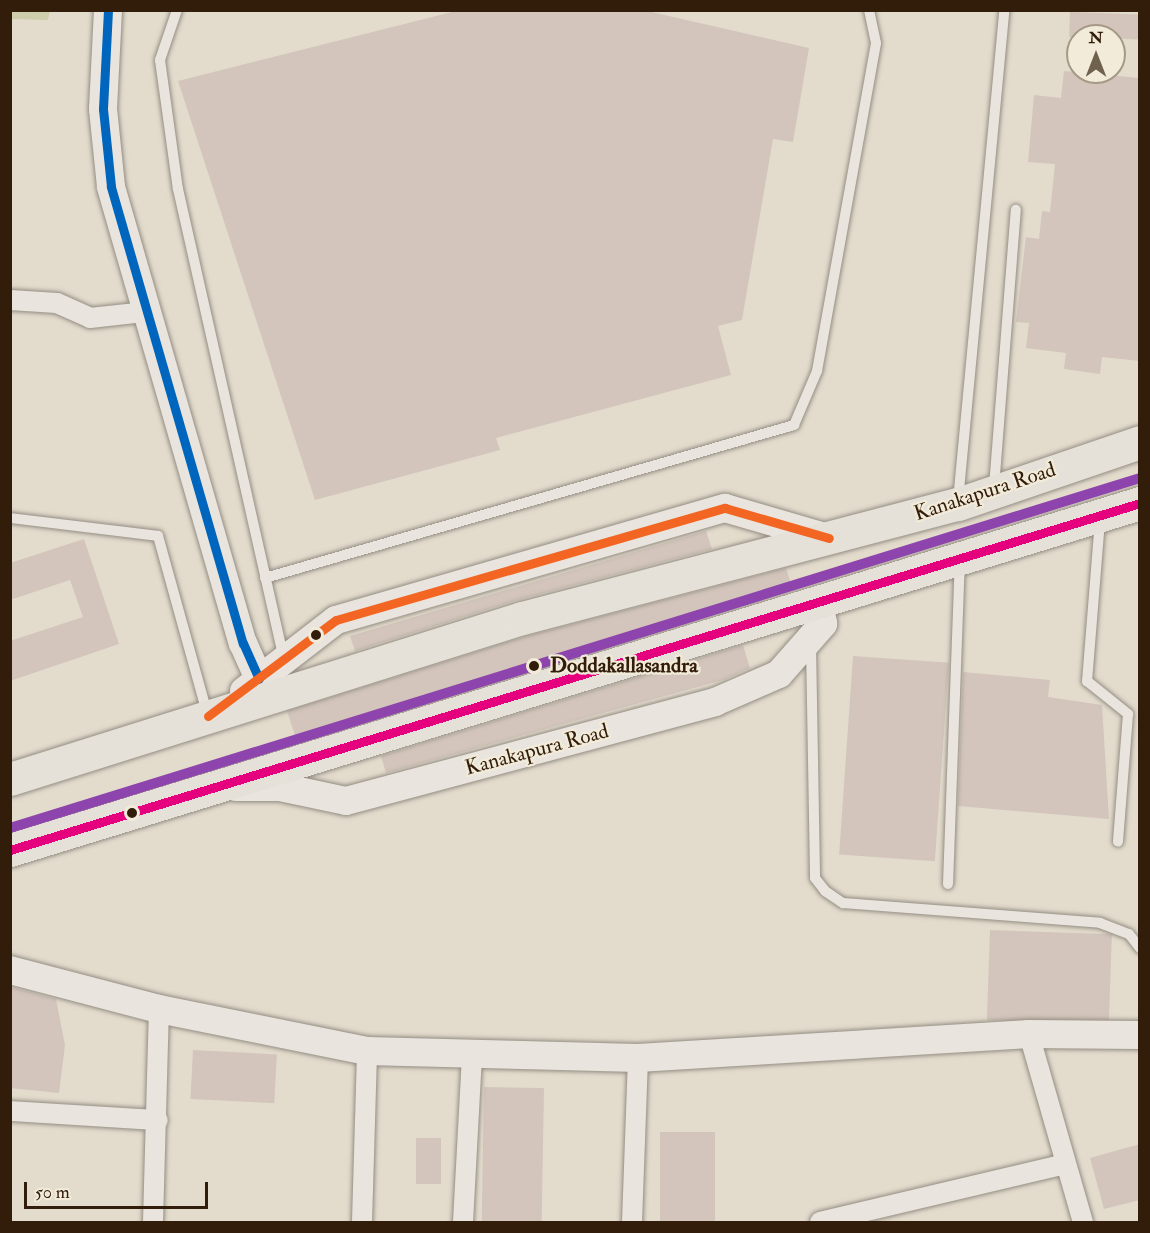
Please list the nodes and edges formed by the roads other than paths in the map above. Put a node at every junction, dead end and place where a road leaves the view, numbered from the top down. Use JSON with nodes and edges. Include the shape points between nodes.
{"nodes":[{"id":1,"x":108,"y":10,"type":"edge"},
{"id":2,"x":177,"y":10,"type":"edge"},
{"id":3,"x":869,"y":10,"type":"edge"},
{"id":4,"x":1004,"y":10,"type":"edge"},
{"id":5,"x":1016,"y":210,"type":"dead end"},
{"id":6,"x":10,"y":300,"type":"edge"},
{"id":7,"x":144,"y":312,"type":"junction"},
{"id":8,"x":1140,"y":442,"type":"edge"},
{"id":9,"x":993,"y":490,"type":"junction"},
{"id":10,"x":1140,"y":503,"type":"edge"},
{"id":11,"x":958,"y":504,"type":"junction"},
{"id":12,"x":1100,"y":516,"type":"junction"},
{"id":13,"x":10,"y":518,"type":"edge"},
{"id":14,"x":829,"y":538,"type":"junction"},
{"id":15,"x":960,"y":562,"type":"junction"},
{"id":16,"x":265,"y":578,"type":"junction"},
{"id":17,"x":820,"y":604,"type":"junction"},
{"id":18,"x":811,"y":638,"type":"junction"},
{"id":19,"x":284,"y":659,"type":"junction"},
{"id":20,"x":259,"y":679,"type":"junction"},
{"id":21,"x":208,"y":716,"type":"junction"},
{"id":22,"x":10,"y":779,"type":"edge"},
{"id":23,"x":203,"y":787,"type":"junction"},
{"id":24,"x":1118,"y":842,"type":"dead end"},
{"id":25,"x":10,"y":850,"type":"edge"},
{"id":26,"x":948,"y":884,"type":"dead end"},
{"id":27,"x":1140,"y":948,"type":"edge"},
{"id":28,"x":10,"y":970,"type":"edge"},
{"id":29,"x":159,"y":1009,"type":"junction"},
{"id":30,"x":1029,"y":1034,"type":"junction"},
{"id":31,"x":1140,"y":1035,"type":"edge"},
{"id":32,"x":367,"y":1051,"type":"junction"},
{"id":33,"x":472,"y":1056,"type":"junction"},
{"id":34,"x":638,"y":1058,"type":"junction"},
{"id":35,"x":10,"y":1111,"type":"edge"},
{"id":36,"x":158,"y":1120,"type":"junction"},
{"id":37,"x":1065,"y":1164,"type":"junction"},
{"id":38,"x":153,"y":1222,"type":"edge"},
{"id":39,"x":362,"y":1222,"type":"edge"},
{"id":40,"x":463,"y":1222,"type":"edge"},
{"id":41,"x":632,"y":1222,"type":"edge"},
{"id":42,"x":820,"y":1222,"type":"edge"},
{"id":43,"x":1083,"y":1222,"type":"edge"}],
"edges":[{"from":1,"to":7,"type":"street","via":[[105,149]]},
{"from":2,"to":16,"type":"lane","via":[[160,60],[178,189]]},
{"from":3,"to":16,"type":"lane","via":[[876,43],[817,371],[794,425]]},
{"from":4,"to":11,"type":"lane"},
{"from":5,"to":9,"type":"lane"},
{"from":6,"to":7,"type":"street","via":[[57,303],[90,318]]},
{"from":7,"to":20,"type":"street"},
{"from":8,"to":9,"type":"highway","name":"Kanakapura Road"},
{"from":9,"to":11,"type":"highway","name":"Kanakapura Road"},
{"from":10,"to":12,"type":"highway","name":"Kanakapura Road"},
{"from":11,"to":14,"type":"highway","name":"Kanakapura Road"},
{"from":12,"to":15,"type":"highway","name":"Kanakapura Road"},
{"from":12,"to":24,"type":"lane","via":[[1087,681],[1128,714]]},
{"from":13,"to":21,"type":"lane","via":[[158,536]]},
{"from":14,"to":19,"type":"street","name":"Kanakapura Road","via":[[725,508],[336,620]]},
{"from":14,"to":21,"type":"highway","name":"Kanakapura Road","via":[[522,618]]},
{"from":15,"to":17,"type":"highway","name":"Kanakapura Road"},
{"from":15,"to":26,"type":"lane"},
{"from":16,"to":19,"type":"lane"},
{"from":17,"to":18,"type":"street","name":"Kanakapura Road","via":[[823,624]]},
{"from":17,"to":23,"type":"highway","name":"Kanakapura Road"},
{"from":18,"to":23,"type":"street","name":"Kanakapura Road","via":[[779,674],[755,688],[346,801],[280,787]]},
{"from":18,"to":27,"type":"lane","via":[[815,878],[825,891],[843,903],[1100,923],[1129,934]]},
{"from":19,"to":20,"type":"street","name":"Kanakapura Road"},
{"from":20,"to":21,"type":"street","name":"Kanakapura Road"},
{"from":21,"to":22,"type":"highway","name":"Kanakapura Road"},
{"from":23,"to":25,"type":"highway","name":"Kanakapura Road"},
{"from":28,"to":29,"type":"street"},
{"from":29,"to":32,"type":"street"},
{"from":29,"to":36,"type":"street"},
{"from":30,"to":31,"type":"street"},
{"from":30,"to":34,"type":"street"},
{"from":30,"to":37,"type":"street"},
{"from":32,"to":33,"type":"street"},
{"from":32,"to":39,"type":"street"},
{"from":33,"to":34,"type":"street"},
{"from":33,"to":40,"type":"street"},
{"from":34,"to":41,"type":"street"},
{"from":35,"to":36,"type":"street"},
{"from":36,"to":38,"type":"street"},
{"from":37,"to":42,"type":"street"},
{"from":37,"to":43,"type":"street"}]}
